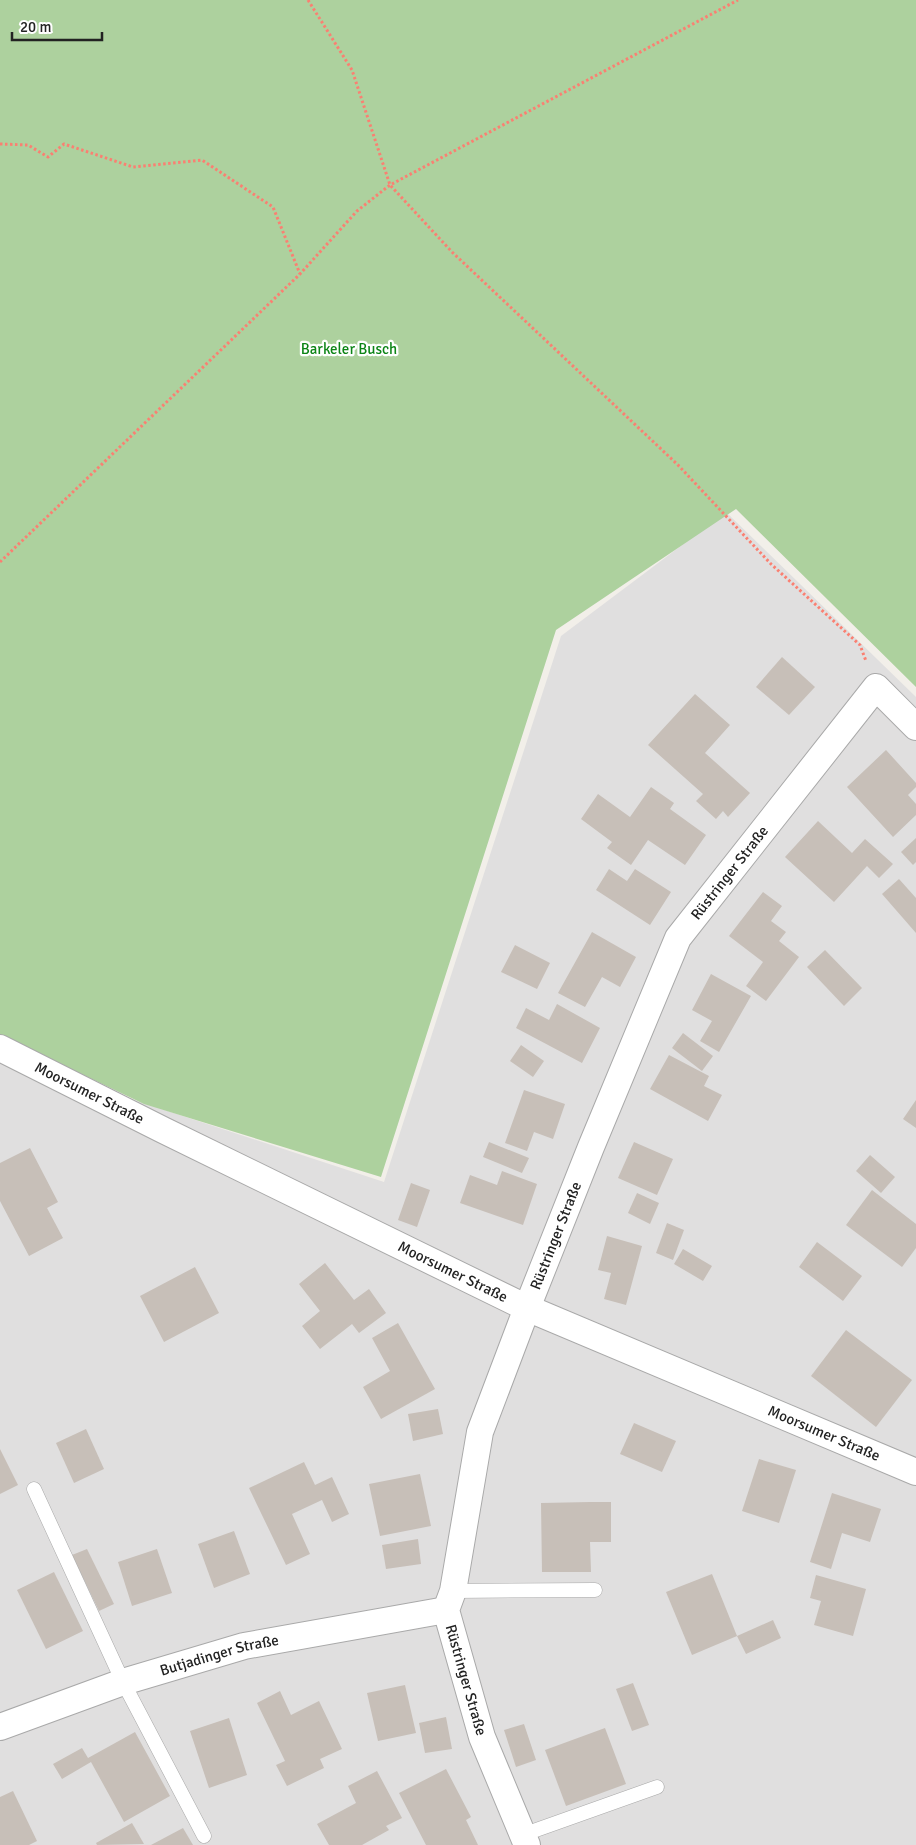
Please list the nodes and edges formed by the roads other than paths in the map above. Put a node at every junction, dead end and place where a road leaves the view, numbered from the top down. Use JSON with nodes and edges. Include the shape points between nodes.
{"nodes":[{"id":1,"x":916,"y":727,"type":"edge"},
{"id":2,"x":0,"y":1048,"type":"edge"},
{"id":3,"x":527,"y":1308,"type":"junction"},
{"id":4,"x":916,"y":1472,"type":"edge"},
{"id":5,"x":34,"y":1489,"type":"dead end"},
{"id":6,"x":595,"y":1590,"type":"dead end"},
{"id":7,"x":450,"y":1600,"type":"junction"},
{"id":8,"x":123,"y":1682,"type":"junction"},
{"id":9,"x":0,"y":1727,"type":"edge"},
{"id":10,"x":657,"y":1787,"type":"dead end"},
{"id":11,"x":204,"y":1836,"type":"dead end"},
{"id":12,"x":525,"y":1840,"type":"edge"}],
"edges":[{"from":1,"to":3,"type":"street","name":"Rüstringer Straße","via":[[876,688],[678,938]]},
{"from":2,"to":3,"type":"street","name":"Moorsumer Straße"},
{"from":3,"to":4,"type":"street","name":"Moorsumer Straße"},
{"from":3,"to":7,"type":"street","name":"Rüstringer Straße","via":[[480,1432]]},
{"from":5,"to":8,"type":"lane"},
{"from":6,"to":7,"type":"lane"},
{"from":7,"to":8,"type":"street","name":"Butjadinger Straße","via":[[244,1646]]},
{"from":7,"to":12,"type":"street","name":"Rüstringer Straße","via":[[482,1737]]},
{"from":8,"to":9,"type":"street","name":"Butjadinger Straße"},
{"from":8,"to":11,"type":"lane"},
{"from":10,"to":12,"type":"lane"}]}
